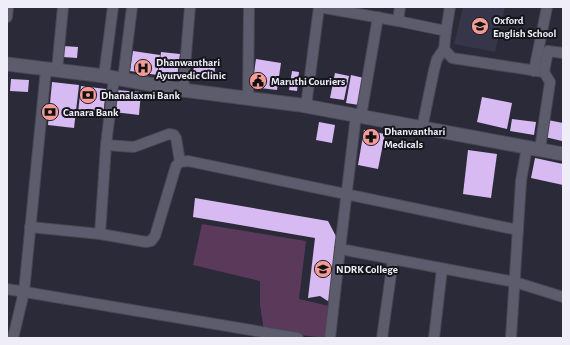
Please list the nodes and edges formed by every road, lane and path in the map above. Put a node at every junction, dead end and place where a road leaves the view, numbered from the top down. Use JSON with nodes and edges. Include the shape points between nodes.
{"nodes":[{"id":1,"x":8,"y":7,"type":"edge"},
{"id":2,"x":63,"y":7,"type":"edge"},
{"id":3,"x":113,"y":7,"type":"edge"},
{"id":4,"x":132,"y":7,"type":"edge"},
{"id":5,"x":190,"y":7,"type":"edge"},
{"id":6,"x":249,"y":7,"type":"edge"},
{"id":7,"x":319,"y":7,"type":"edge"},
{"id":8,"x":400,"y":7,"type":"edge"},
{"id":9,"x":450,"y":7,"type":"edge"},
{"id":10,"x":547,"y":7,"type":"edge"},
{"id":11,"x":346,"y":9,"type":"edge"},
{"id":12,"x":7,"y":17,"type":"edge"},
{"id":13,"x":378,"y":17,"type":"junction"},
{"id":14,"x":398,"y":20,"type":"junction"},
{"id":15,"x":446,"y":31,"type":"junction"},
{"id":16,"x":444,"y":49,"type":"junction"},
{"id":17,"x":563,"y":53,"type":"edge"},
{"id":18,"x":7,"y":64,"type":"edge"},
{"id":19,"x":52,"y":69,"type":"junction"},
{"id":20,"x":539,"y":71,"type":"junction"},
{"id":21,"x":114,"y":78,"type":"junction"},
{"id":22,"x":183,"y":90,"type":"junction"},
{"id":23,"x":248,"y":98,"type":"junction"},
{"id":24,"x":306,"y":106,"type":"junction"},
{"id":25,"x":358,"y":116,"type":"junction"},
{"id":26,"x":422,"y":128,"type":"junction"},
{"id":27,"x":106,"y":145,"type":"junction"},
{"id":28,"x":533,"y":148,"type":"junction"},
{"id":29,"x":563,"y":154,"type":"edge"},
{"id":30,"x":180,"y":162,"type":"junction"},
{"id":31,"x":346,"y":195,"type":"junction"},
{"id":32,"x":30,"y":227,"type":"junction"},
{"id":33,"x":518,"y":230,"type":"junction"},
{"id":34,"x":100,"y":234,"type":"junction"},
{"id":35,"x":340,"y":250,"type":"junction"},
{"id":36,"x":393,"y":260,"type":"junction"},
{"id":37,"x":442,"y":269,"type":"junction"},
{"id":38,"x":515,"y":282,"type":"junction"},
{"id":39,"x":7,"y":289,"type":"edge"},
{"id":40,"x":24,"y":292,"type":"junction"},
{"id":41,"x":563,"y":297,"type":"edge"},
{"id":42,"x":13,"y":338,"type":"edge"},
{"id":43,"x":298,"y":338,"type":"edge"},
{"id":44,"x":330,"y":338,"type":"edge"},
{"id":45,"x":382,"y":338,"type":"edge"},
{"id":46,"x":434,"y":338,"type":"edge"},
{"id":47,"x":511,"y":338,"type":"edge"}],
"edges":[{"from":1,"to":12,"type":"street"},
{"from":2,"to":19,"type":"street"},
{"from":3,"to":21,"type":"street"},
{"from":4,"to":21,"type":"street"},
{"from":5,"to":22,"type":"street"},
{"from":6,"to":23,"type":"street"},
{"from":7,"to":11,"type":"street"},
{"from":7,"to":24,"type":"street"},
{"from":8,"to":14,"type":"street"},
{"from":9,"to":15,"type":"street"},
{"from":10,"to":20,"type":"street"},
{"from":11,"to":13,"type":"street"},
{"from":13,"to":14,"type":"street"},
{"from":13,"to":25,"type":"street"},
{"from":14,"to":15,"type":"street"},
{"from":15,"to":16,"type":"street"},
{"from":16,"to":20,"type":"street","via":[[452,58]]},
{"from":16,"to":26,"type":"street","via":[[437,59]]},
{"from":17,"to":20,"type":"street","via":[[548,51]]},
{"from":18,"to":19,"type":"street"},
{"from":19,"to":21,"type":"street"},
{"from":19,"to":32,"type":"street"},
{"from":20,"to":28,"type":"street","via":[[550,82]]},
{"from":21,"to":22,"type":"street"},
{"from":21,"to":27,"type":"street"},
{"from":22,"to":23,"type":"street"},
{"from":23,"to":24,"type":"street"},
{"from":24,"to":25,"type":"street"},
{"from":25,"to":26,"type":"street"},
{"from":25,"to":31,"type":"street"},
{"from":26,"to":28,"type":"street"},
{"from":27,"to":30,"type":"street","via":[[134,147],[169,134],[174,135]]},
{"from":27,"to":34,"type":"street"},
{"from":28,"to":29,"type":"street"},
{"from":28,"to":33,"type":"street","via":[[521,181]]},
{"from":30,"to":31,"type":"street","via":[[188,161]]},
{"from":30,"to":34,"type":"street","via":[[176,166],[155,236],[151,241]]},
{"from":31,"to":33,"type":"street"},
{"from":31,"to":35,"type":"street"},
{"from":32,"to":34,"type":"street"},
{"from":32,"to":40,"type":"street"},
{"from":33,"to":38,"type":"street"},
{"from":35,"to":36,"type":"street"},
{"from":35,"to":44,"type":"street"},
{"from":36,"to":37,"type":"street"},
{"from":36,"to":45,"type":"street"},
{"from":37,"to":38,"type":"street"},
{"from":37,"to":46,"type":"street"},
{"from":38,"to":41,"type":"street"},
{"from":38,"to":47,"type":"street"},
{"from":39,"to":40,"type":"street"},
{"from":40,"to":42,"type":"street"},
{"from":40,"to":43,"type":"street"}]}
